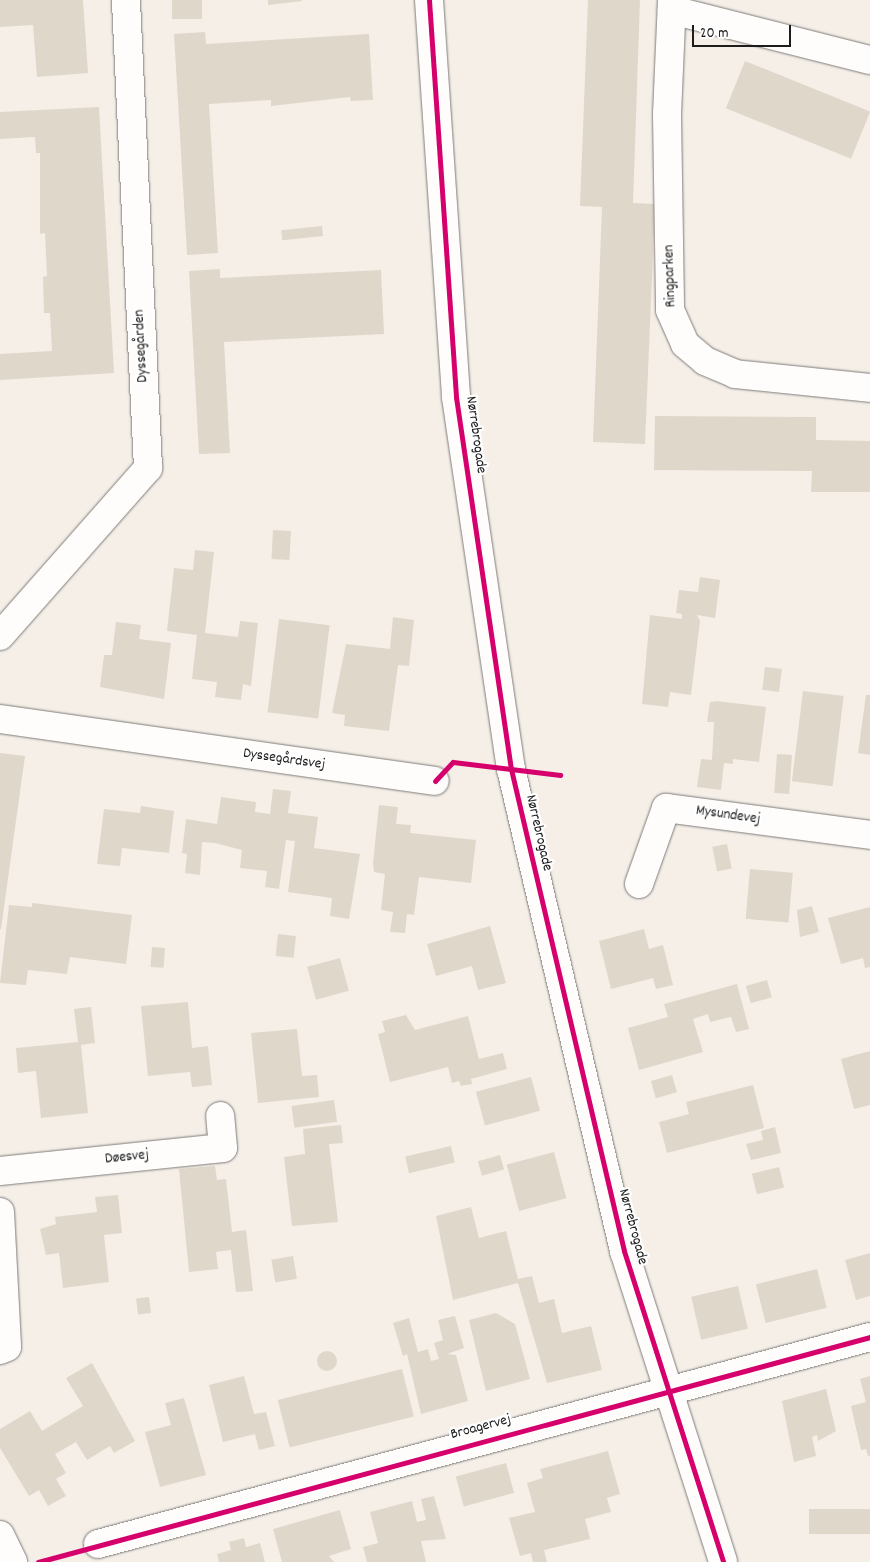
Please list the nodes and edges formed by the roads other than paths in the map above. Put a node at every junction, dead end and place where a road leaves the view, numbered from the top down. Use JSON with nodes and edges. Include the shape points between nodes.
{"nodes":[{"id":1,"x":126,"y":0,"type":"edge"},
{"id":2,"x":429,"y":0,"type":"edge"},
{"id":3,"x":672,"y":5,"type":"edge"},
{"id":4,"x":870,"y":60,"type":"edge"},
{"id":5,"x":870,"y":388,"type":"edge"},
{"id":6,"x":0,"y":636,"type":"edge"},
{"id":7,"x":0,"y":719,"type":"edge"},
{"id":8,"x":435,"y":781,"type":"dead end"},
{"id":9,"x":870,"y":835,"type":"edge"},
{"id":10,"x":639,"y":884,"type":"dead end"},
{"id":11,"x":220,"y":1116,"type":"dead end"},
{"id":12,"x":0,"y":1172,"type":"edge"},
{"id":13,"x":0,"y":1212,"type":"edge"},
{"id":14,"x":870,"y":1337,"type":"edge"},
{"id":15,"x":0,"y":1350,"type":"edge"},
{"id":16,"x":668,"y":1391,"type":"junction"},
{"id":17,"x":0,"y":1534,"type":"edge"},
{"id":18,"x":98,"y":1544,"type":"dead end"},
{"id":19,"x":13,"y":1562,"type":"edge"},
{"id":20,"x":723,"y":1562,"type":"edge"}],
"edges":[{"from":1,"to":6,"type":"street","name":"Dyssegården","via":[[148,468]]},
{"from":2,"to":16,"type":"street","name":"Nørrebrogade","via":[[456,397],[511,769],[624,1250]]},
{"from":3,"to":4,"type":"street","name":"Ringparken"},
{"from":3,"to":5,"type":"street","name":"Ringparken","via":[[667,114],[670,310],[685,344],[705,361],[735,374]]},
{"from":7,"to":8,"type":"street","name":"Dyssegårdsvej"},
{"from":9,"to":10,"type":"street","name":"Mysundevej","via":[[666,808]]},
{"from":11,"to":12,"type":"street","name":"Døesvej","via":[[223,1148]]},
{"from":13,"to":15,"type":"street","via":[[6,1346]]},
{"from":14,"to":16,"type":"street","name":"Broagervej"},
{"from":16,"to":18,"type":"street","name":"Broagervej"},
{"from":16,"to":20,"type":"street","name":"Nørrebrogade"},
{"from":17,"to":19,"type":"street"}]}
